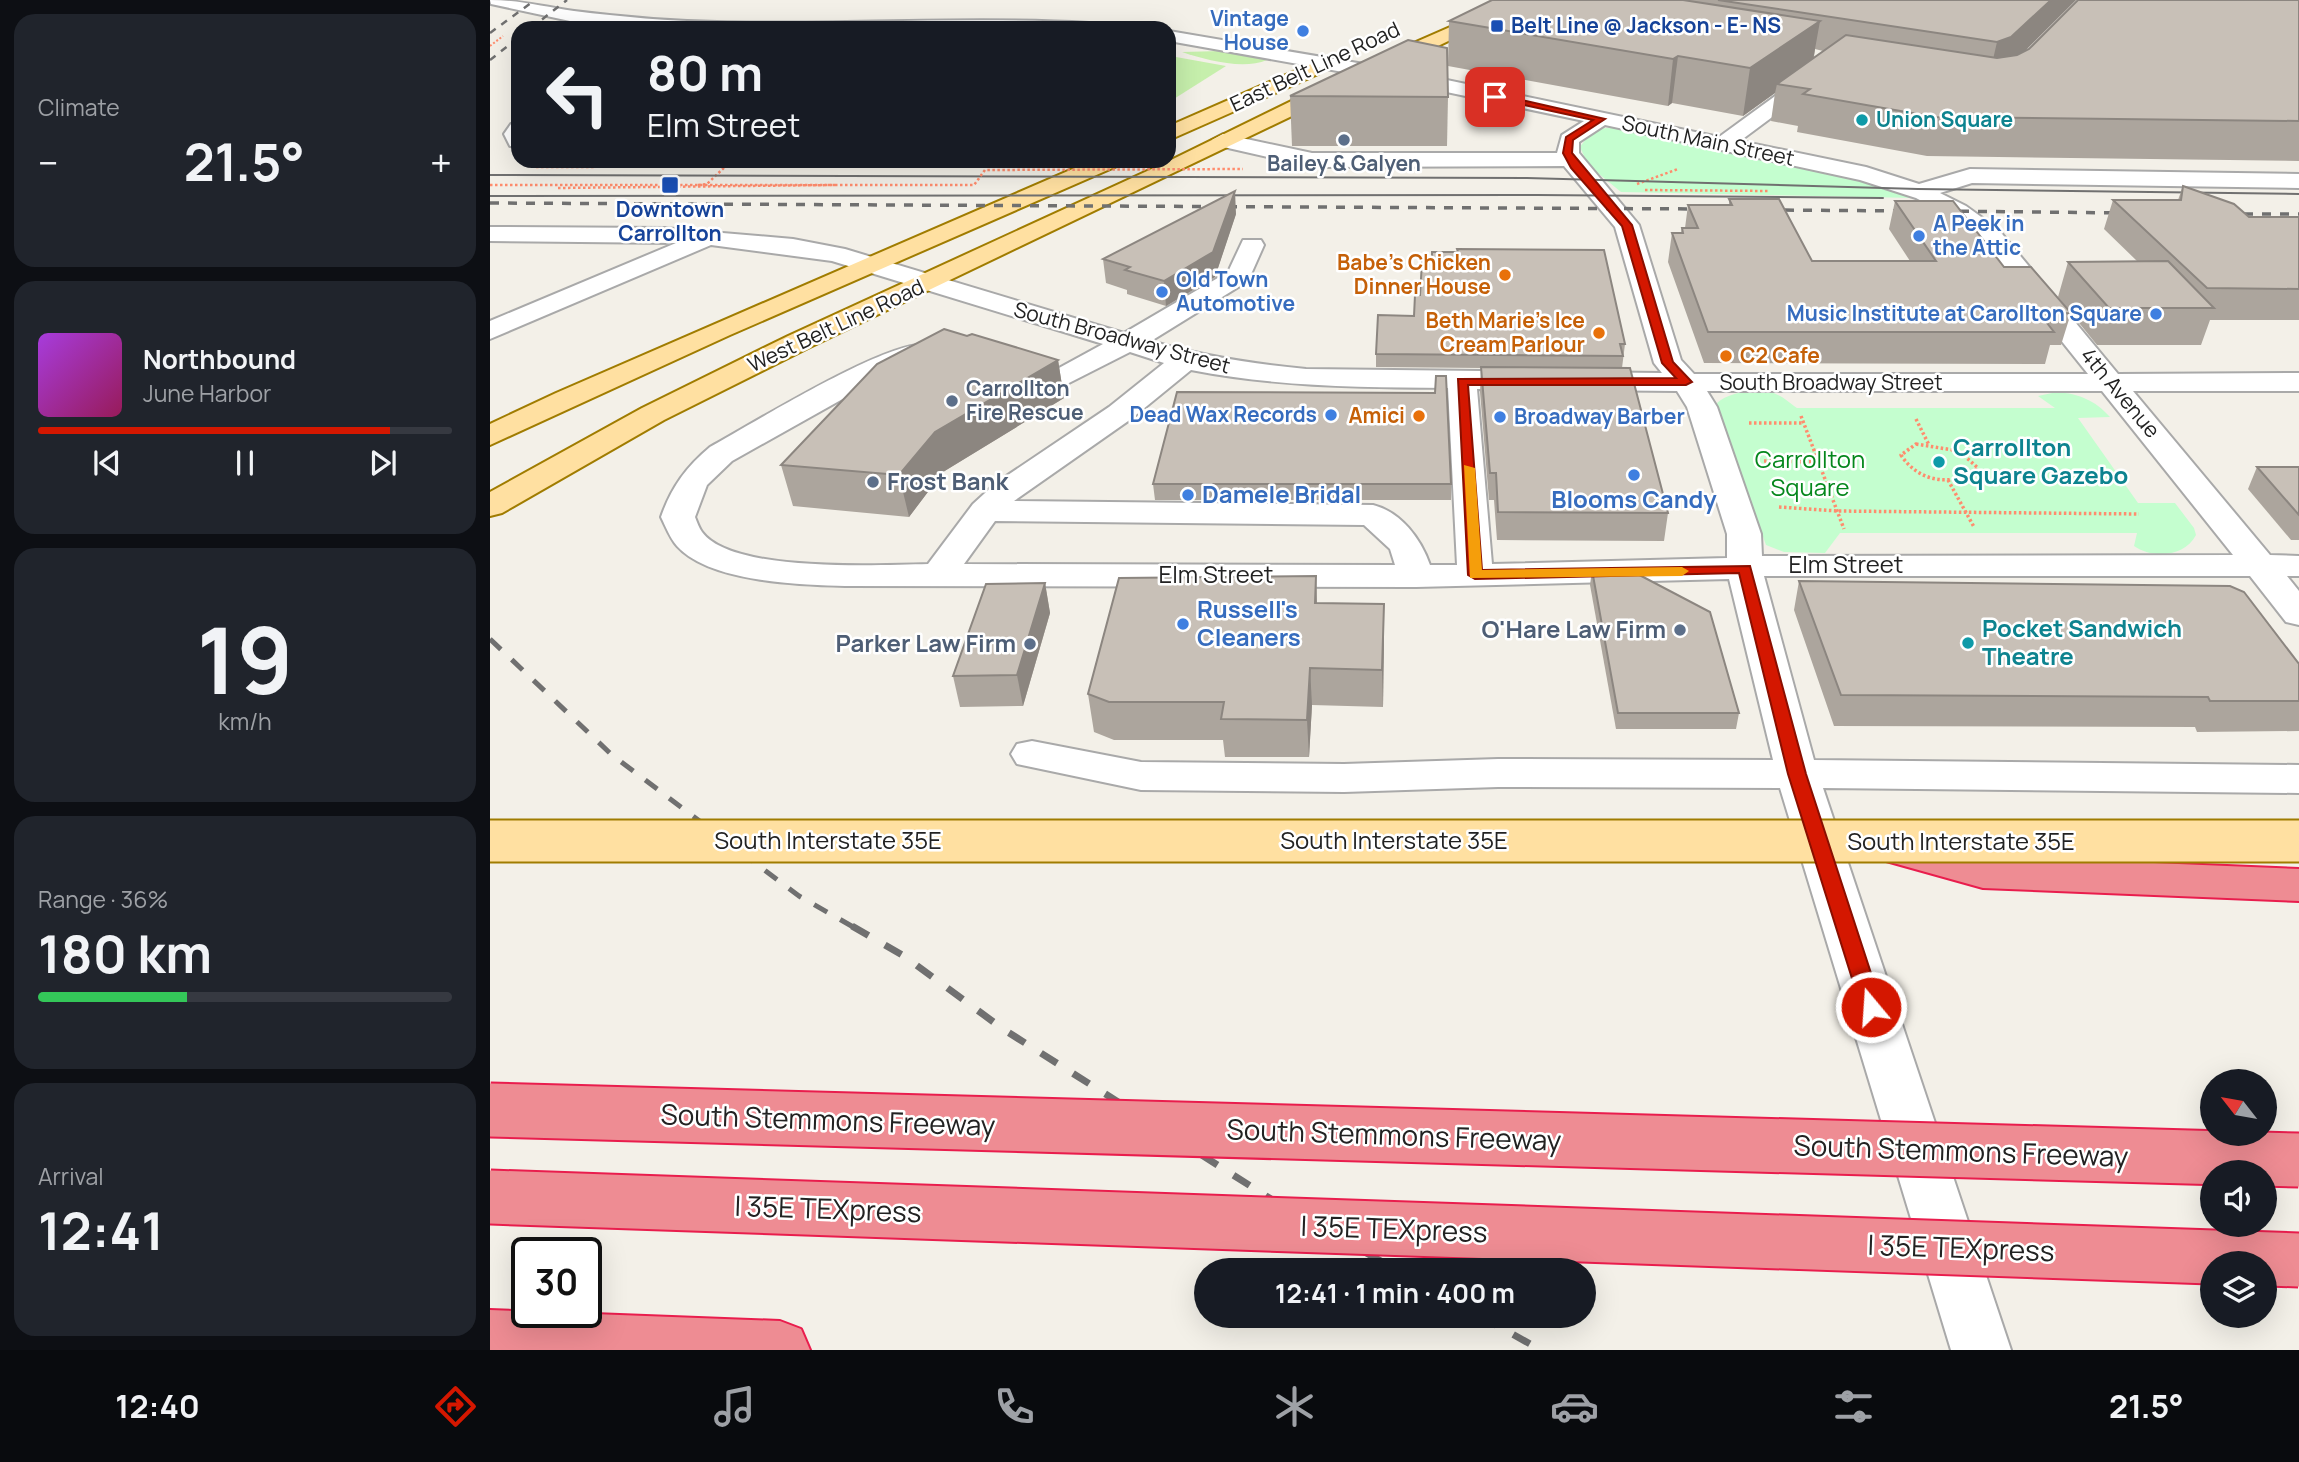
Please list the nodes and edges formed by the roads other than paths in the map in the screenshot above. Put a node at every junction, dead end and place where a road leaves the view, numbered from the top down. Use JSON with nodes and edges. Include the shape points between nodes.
{"nodes":[{"id":1,"x":497,"y":0,"type":"edge"},
{"id":2,"x":1526,"y":0,"type":"edge"},
{"id":3,"x":1050,"y":7,"type":"dead end"},
{"id":4,"x":1508,"y":8,"type":"junction"},
{"id":5,"x":830,"y":9,"type":"dead end"},
{"id":6,"x":1541,"y":13,"type":"edge"},
{"id":7,"x":613,"y":21,"type":"edge"},
{"id":8,"x":822,"y":21,"type":"edge"},
{"id":9,"x":1033,"y":21,"type":"edge"},
{"id":10,"x":1232,"y":28,"type":"dead end"},
{"id":11,"x":1176,"y":37,"type":"edge"},
{"id":12,"x":1203,"y":40,"type":"junction"},
{"id":13,"x":1356,"y":49,"type":"dead end"},
{"id":14,"x":1820,"y":60,"type":"edge"},
{"id":15,"x":1327,"y":62,"type":"junction"},
{"id":16,"x":1369,"y":71,"type":"junction"},
{"id":17,"x":1601,"y":119,"type":"junction"},
{"id":18,"x":1176,"y":131,"type":"edge"},
{"id":19,"x":1223,"y":140,"type":"junction"},
{"id":20,"x":1724,"y":143,"type":"junction"},
{"id":21,"x":1187,"y":156,"type":"joint"},
{"id":22,"x":1571,"y":159,"type":"junction"},
{"id":23,"x":1176,"y":161,"type":"edge"},
{"id":24,"x":1093,"y":168,"type":"edge"},
{"id":25,"x":1163,"y":168,"type":"edge"},
{"id":26,"x":2299,"y":181,"type":"edge"},
{"id":27,"x":1921,"y":192,"type":"junction"},
{"id":28,"x":490,"y":234,"type":"edge"},
{"id":29,"x":710,"y":237,"type":"junction"},
{"id":30,"x":1252,"y":245,"type":"dead end"},
{"id":31,"x":874,"y":266,"type":"junction"},
{"id":32,"x":928,"y":283,"type":"junction"},
{"id":33,"x":490,"y":331,"type":"edge"},
{"id":34,"x":1128,"y":342,"type":"junction"},
{"id":35,"x":946,"y":347,"type":"edge"},
{"id":36,"x":984,"y":358,"type":"edge"},
{"id":37,"x":1185,"y":360,"type":"junction"},
{"id":38,"x":1462,"y":382,"type":"junction"},
{"id":39,"x":1686,"y":382,"type":"junction"},
{"id":40,"x":2299,"y":382,"type":"edge"},
{"id":41,"x":2111,"y":383,"type":"junction"},
{"id":42,"x":490,"y":436,"type":"edge"},
{"id":43,"x":490,"y":506,"type":"edge"},
{"id":44,"x":985,"y":511,"type":"junction"},
{"id":45,"x":2261,"y":566,"type":"junction"},
{"id":46,"x":2299,"y":566,"type":"edge"},
{"id":47,"x":1745,"y":569,"type":"junction"},
{"id":48,"x":938,"y":574,"type":"junction"},
{"id":49,"x":1475,"y":575,"type":"junction"},
{"id":50,"x":1416,"y":576,"type":"junction"},
{"id":51,"x":2299,"y":614,"type":"edge"},
{"id":52,"x":1032,"y":754,"type":"dead end"},
{"id":53,"x":1797,"y":774,"type":"junction"},
{"id":54,"x":2299,"y":779,"type":"edge"},
{"id":55,"x":490,"y":841,"type":"edge"},
{"id":56,"x":2299,"y":841,"type":"edge"},
{"id":57,"x":1869,"y":842,"type":"junction"},
{"id":58,"x":2299,"y":885,"type":"edge"},
{"id":59,"x":490,"y":1110,"type":"edge"},
{"id":60,"x":2299,"y":1160,"type":"edge"},
{"id":61,"x":490,"y":1197,"type":"edge"},
{"id":62,"x":2299,"y":1260,"type":"edge"},
{"id":63,"x":490,"y":1339,"type":"edge"},
{"id":64,"x":780,"y":1350,"type":"edge"},
{"id":65,"x":1981,"y":1350,"type":"edge"}],
"edges":[{"from":1,"to":7,"type":"street"},
{"from":2,"to":4,"type":"main road","name":"East Belt Line Road"},
{"from":3,"to":9,"type":"street"},
{"from":4,"to":6,"type":"street"},
{"from":4,"to":16,"type":"main road","name":"East Belt Line Road"},
{"from":5,"to":8,"type":"street"},
{"from":10,"to":12,"type":"street"},
{"from":11,"to":12,"type":"street","name":"South Main Street"},
{"from":12,"to":15,"type":"street","name":"South Main Street"},
{"from":13,"to":15,"type":"main road","name":"East Belt Line Road"},
{"from":14,"to":20,"type":"street"},
{"from":15,"to":16,"type":"street","name":"South Main Street"},
{"from":15,"to":18,"type":"main road","name":"East Belt Line Road"},
{"from":16,"to":17,"type":"street","name":"South Main Street"},
{"from":16,"to":19,"type":"main road","name":"East Belt Line Road"},
{"from":17,"to":20,"type":"street","name":"South Main Street"},
{"from":17,"to":22,"type":"street","via":[[1569,139]]},
{"from":19,"to":21,"type":"main road","name":"East Belt Line Road"},
{"from":19,"to":22,"type":"street","via":[[1312,160]]},
{"from":20,"to":27,"type":"street","name":"South Main Street","via":[[1866,174]]},
{"from":21,"to":23,"type":"main road","name":"West Belt Line Road"},
{"from":22,"to":39,"type":"street","via":[[1627,225],[1668,363]]},
{"from":24,"to":31,"type":"main road","name":"West Belt Line Road"},
{"from":25,"to":32,"type":"main road","name":"West Belt Line Road"},
{"from":26,"to":27,"type":"street","via":[[1970,176]]},
{"from":27,"to":41,"type":"street","name":"4th Avenue","via":[[1989,234]]},
{"from":28,"to":29,"type":"street","name":"South Broadway Street"},
{"from":29,"to":31,"type":"street","name":"South Broadway Street","via":[[798,246]]},
{"from":29,"to":33,"type":"street"},
{"from":30,"to":34,"type":"street","via":[[1239,276]]},
{"from":31,"to":32,"type":"street","name":"South Broadway Street"},
{"from":31,"to":42,"type":"main road","name":"West Belt Line Road"},
{"from":32,"to":34,"type":"street","name":"South Broadway Street"},
{"from":32,"to":43,"type":"main road","name":"West Belt Line Road","via":[[653,414]]},
{"from":34,"to":36,"type":"street","via":[[1063,377]]},
{"from":34,"to":37,"type":"street","name":"South Broadway Street"},
{"from":35,"to":48,"type":"street","name":"Elm Street","via":[[913,352],[886,363],[721,454],[686,489],[678,517],[690,540],[713,555],[750,566],[835,576]]},
{"from":37,"to":38,"type":"street","name":"South Broadway Street","via":[[1306,378]]},
{"from":37,"to":44,"type":"street","via":[[1120,413],[1007,490]]},
{"from":38,"to":39,"type":"street","name":"South Broadway Street"},
{"from":38,"to":49,"type":"street"},
{"from":39,"to":41,"type":"street","name":"South Broadway Street"},
{"from":39,"to":47,"type":"street","via":[[1702,407],[1744,534]]},
{"from":40,"to":41,"type":"street","name":"South Broadway Street"},
{"from":41,"to":45,"type":"street","name":"4th Avenue"},
{"from":44,"to":48,"type":"street"},
{"from":44,"to":50,"type":"street","via":[[1373,515],[1406,545]]},
{"from":45,"to":46,"type":"street","name":"Elm Street"},
{"from":45,"to":47,"type":"street","name":"Elm Street","via":[[1793,564]]},
{"from":45,"to":51,"type":"street","name":"4th Avenue"},
{"from":47,"to":49,"type":"street","name":"Elm Street"},
{"from":47,"to":53,"type":"street"},
{"from":48,"to":50,"type":"street","name":"Elm Street"},
{"from":49,"to":50,"type":"street","name":"Elm Street"},
{"from":52,"to":53,"type":"street","via":[[1141,776]]},
{"from":53,"to":54,"type":"street"},
{"from":53,"to":65,"type":"street"},
{"from":55,"to":57,"type":"main road","name":"South Interstate 35E","bridge":true},
{"from":56,"to":57,"type":"main road","name":"South Interstate 35E","bridge":true},
{"from":57,"to":58,"type":"highway","via":[[1983,872]]},
{"from":59,"to":60,"type":"highway","name":"South Stemmons Freeway","bridge":true},
{"from":61,"to":62,"type":"highway","name":"I 35E TEXpress","bridge":true},
{"from":63,"to":64,"type":"highway"}]}
